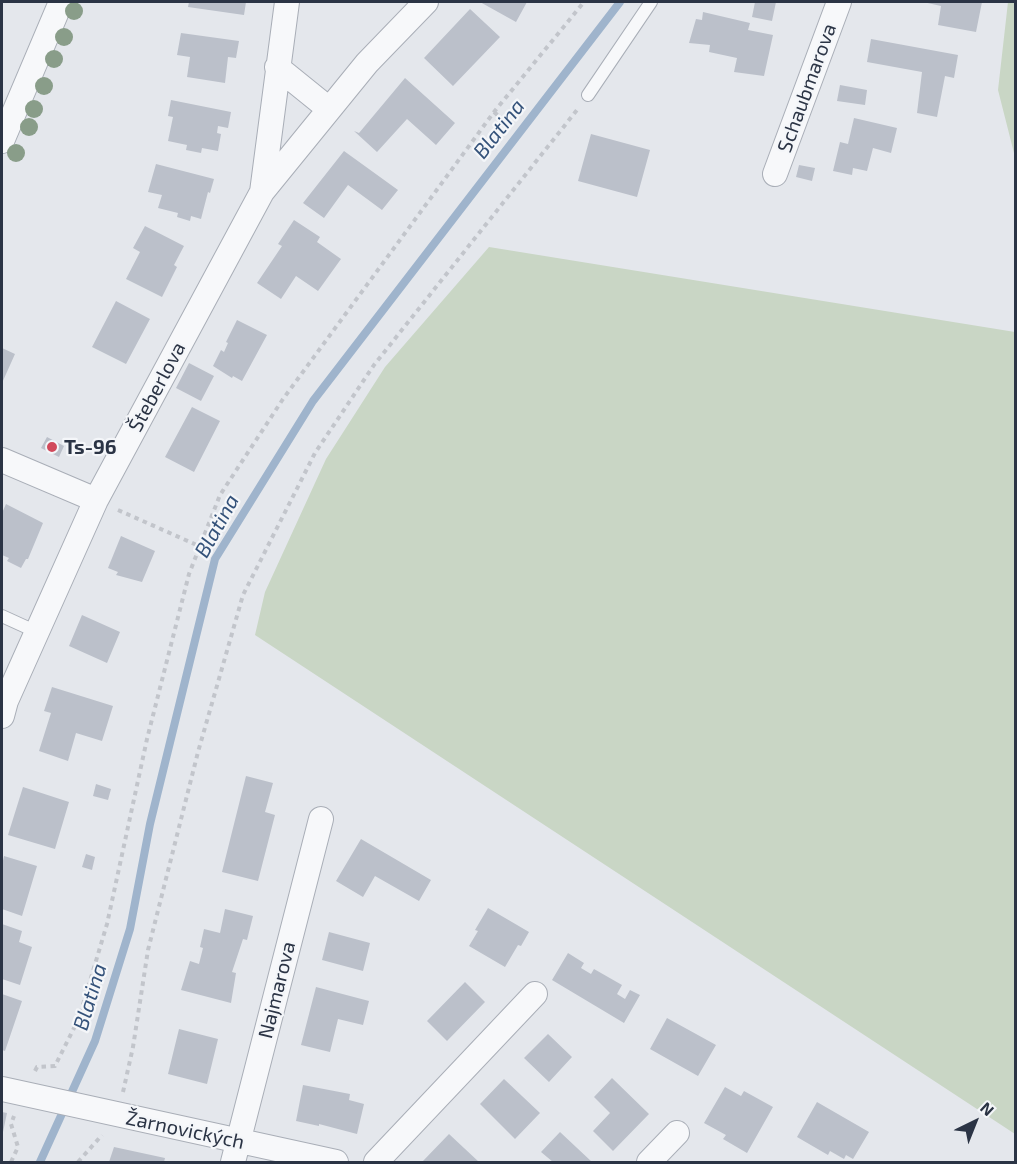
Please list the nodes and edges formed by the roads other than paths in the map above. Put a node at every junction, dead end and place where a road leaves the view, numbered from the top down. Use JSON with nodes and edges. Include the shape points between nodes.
{"nodes":[{"id":1,"x":61,"y":2,"type":"edge"},
{"id":2,"x":287,"y":2,"type":"edge"},
{"id":3,"x":426,"y":2,"type":"edge"},
{"id":4,"x":651,"y":2,"type":"edge"},
{"id":5,"x":840,"y":2,"type":"edge"},
{"id":6,"x":277,"y":68,"type":"junction"},
{"id":7,"x":588,"y":95,"type":"road end"},
{"id":8,"x":329,"y":109,"type":"junction"},
{"id":9,"x":2,"y":141,"type":"edge"},
{"id":10,"x":775,"y":174,"type":"dead end"},
{"id":11,"x":262,"y":192,"type":"junction"},
{"id":12,"x":2,"y":460,"type":"edge"},
{"id":13,"x":96,"y":500,"type":"junction"},
{"id":14,"x":2,"y":616,"type":"edge"},
{"id":15,"x":37,"y":632,"type":"junction"},
{"id":16,"x":2,"y":716,"type":"edge"},
{"id":17,"x":321,"y":819,"type":"dead end"},
{"id":18,"x":536,"y":994,"type":"dead end"},
{"id":19,"x":2,"y":1089,"type":"edge"},
{"id":20,"x":677,"y":1133,"type":"dead end"},
{"id":21,"x":236,"y":1152,"type":"edge"},
{"id":22,"x":336,"y":1162,"type":"edge"},
{"id":23,"x":376,"y":1162,"type":"edge"},
{"id":24,"x":649,"y":1162,"type":"edge"}],
"edges":[{"from":1,"to":9,"type":"street"},
{"from":2,"to":6,"type":"street","name":"Šteberlova"},
{"from":3,"to":8,"type":"street","name":"Šteberlova"},
{"from":4,"to":7,"type":"lane"},
{"from":5,"to":10,"type":"street","name":"Schaubmarova"},
{"from":6,"to":8,"type":"street"},
{"from":6,"to":11,"type":"street","name":"Šteberlova"},
{"from":8,"to":11,"type":"street","name":"Šteberlova"},
{"from":11,"to":13,"type":"street","name":"Šteberlova"},
{"from":12,"to":13,"type":"street"},
{"from":13,"to":15,"type":"street","name":"Šteberlova"},
{"from":14,"to":15,"type":"lane"},
{"from":15,"to":16,"type":"street","name":"Šteberlova"},
{"from":17,"to":21,"type":"street","name":"Najmarova"},
{"from":18,"to":23,"type":"street"},
{"from":19,"to":21,"type":"street","name":"Žarnovických","via":[[111,1114]]},
{"from":20,"to":24,"type":"street"},
{"from":21,"to":22,"type":"street","name":"Žarnovických"}]}
